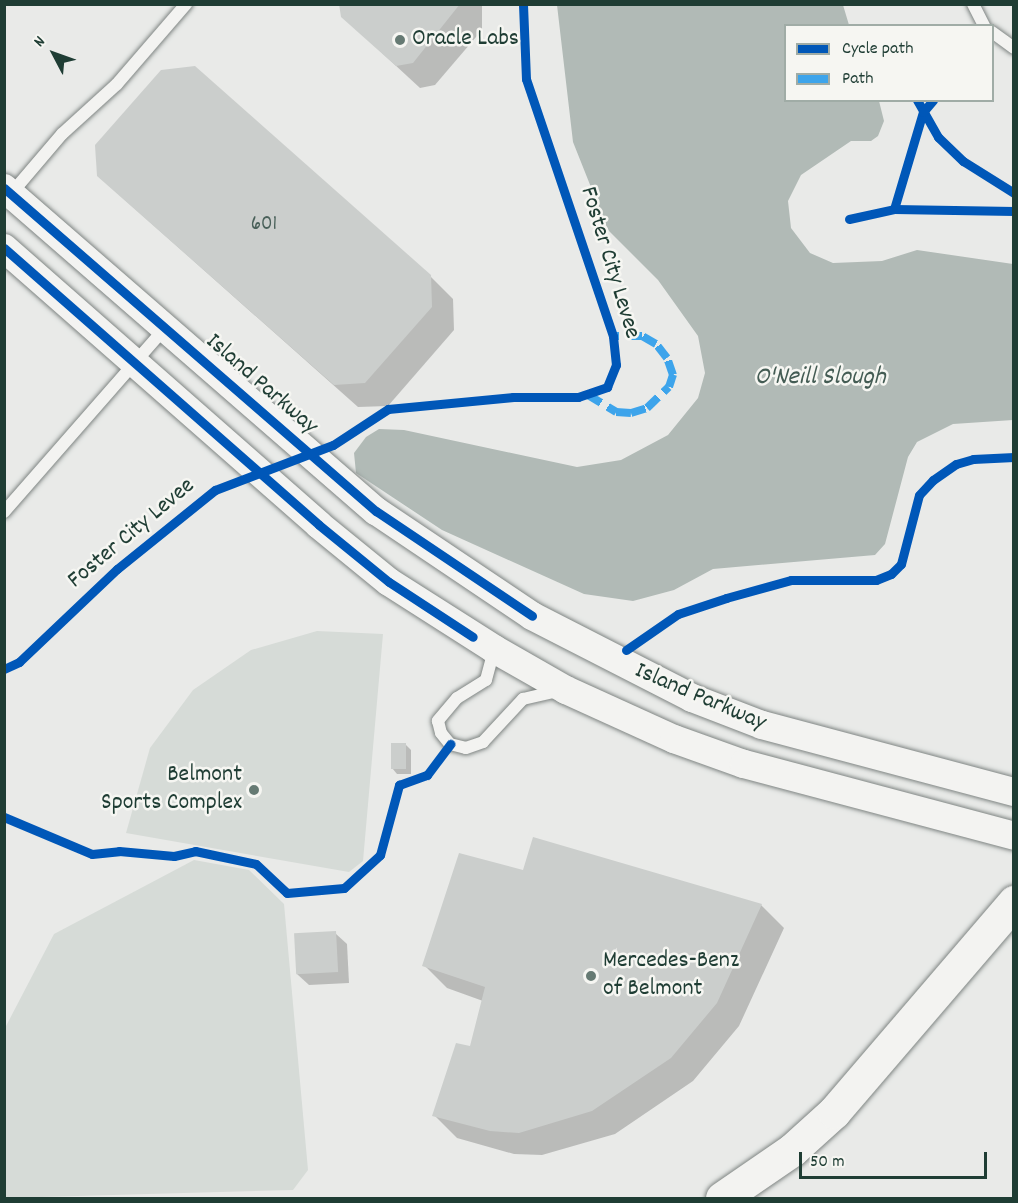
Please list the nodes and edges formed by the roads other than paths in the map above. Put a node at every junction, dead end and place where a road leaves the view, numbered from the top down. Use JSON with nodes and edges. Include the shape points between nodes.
{"nodes":[{"id":1,"x":186,"y":4,"type":"edge"},
{"id":2,"x":973,"y":4,"type":"edge"},
{"id":3,"x":983,"y":24,"type":"edge"},
{"id":4,"x":994,"y":33,"type":"edge"},
{"id":5,"x":1014,"y":48,"type":"edge"},
{"id":6,"x":7,"y":195,"type":"edge"},
{"id":7,"x":4,"y":248,"type":"edge"},
{"id":8,"x":165,"y":328,"type":"junction"},
{"id":9,"x":137,"y":364,"type":"junction"},
{"id":10,"x":4,"y":512,"type":"edge"},
{"id":11,"x":484,"y":643,"type":"junction"},
{"id":12,"x":566,"y":690,"type":"junction"},
{"id":13,"x":1014,"y":792,"type":"edge"},
{"id":14,"x":1014,"y":836,"type":"edge"},
{"id":15,"x":1014,"y":902,"type":"edge"},
{"id":16,"x":722,"y":1198,"type":"edge"}],
"edges":[{"from":1,"to":6,"type":"lane","via":[[117,84],[62,134]]},
{"from":2,"to":3,"type":"lane"},
{"from":4,"to":5,"type":"lane"},
{"from":6,"to":8,"type":"street","name":"Island Parkway"},
{"from":7,"to":9,"type":"street","name":"Island Parkway"},
{"from":8,"to":9,"type":"lane"},
{"from":8,"to":13,"type":"street","name":"Island Parkway","via":[[376,511],[532,616],[692,698],[762,725]]},
{"from":9,"to":10,"type":"lane"},
{"from":9,"to":11,"type":"street","name":"Island Parkway","via":[[389,582]]},
{"from":11,"to":12,"type":"street","name":"Island Parkway"},
{"from":11,"to":12,"type":"lane","via":[[486,680],[457,698],[438,721],[450,744],[466,748],[483,742],[523,699]]},
{"from":12,"to":14,"type":"street","name":"Island Parkway","via":[[674,740],[744,764]]},
{"from":15,"to":16,"type":"highway","via":[[834,1112],[792,1150]]}]}
